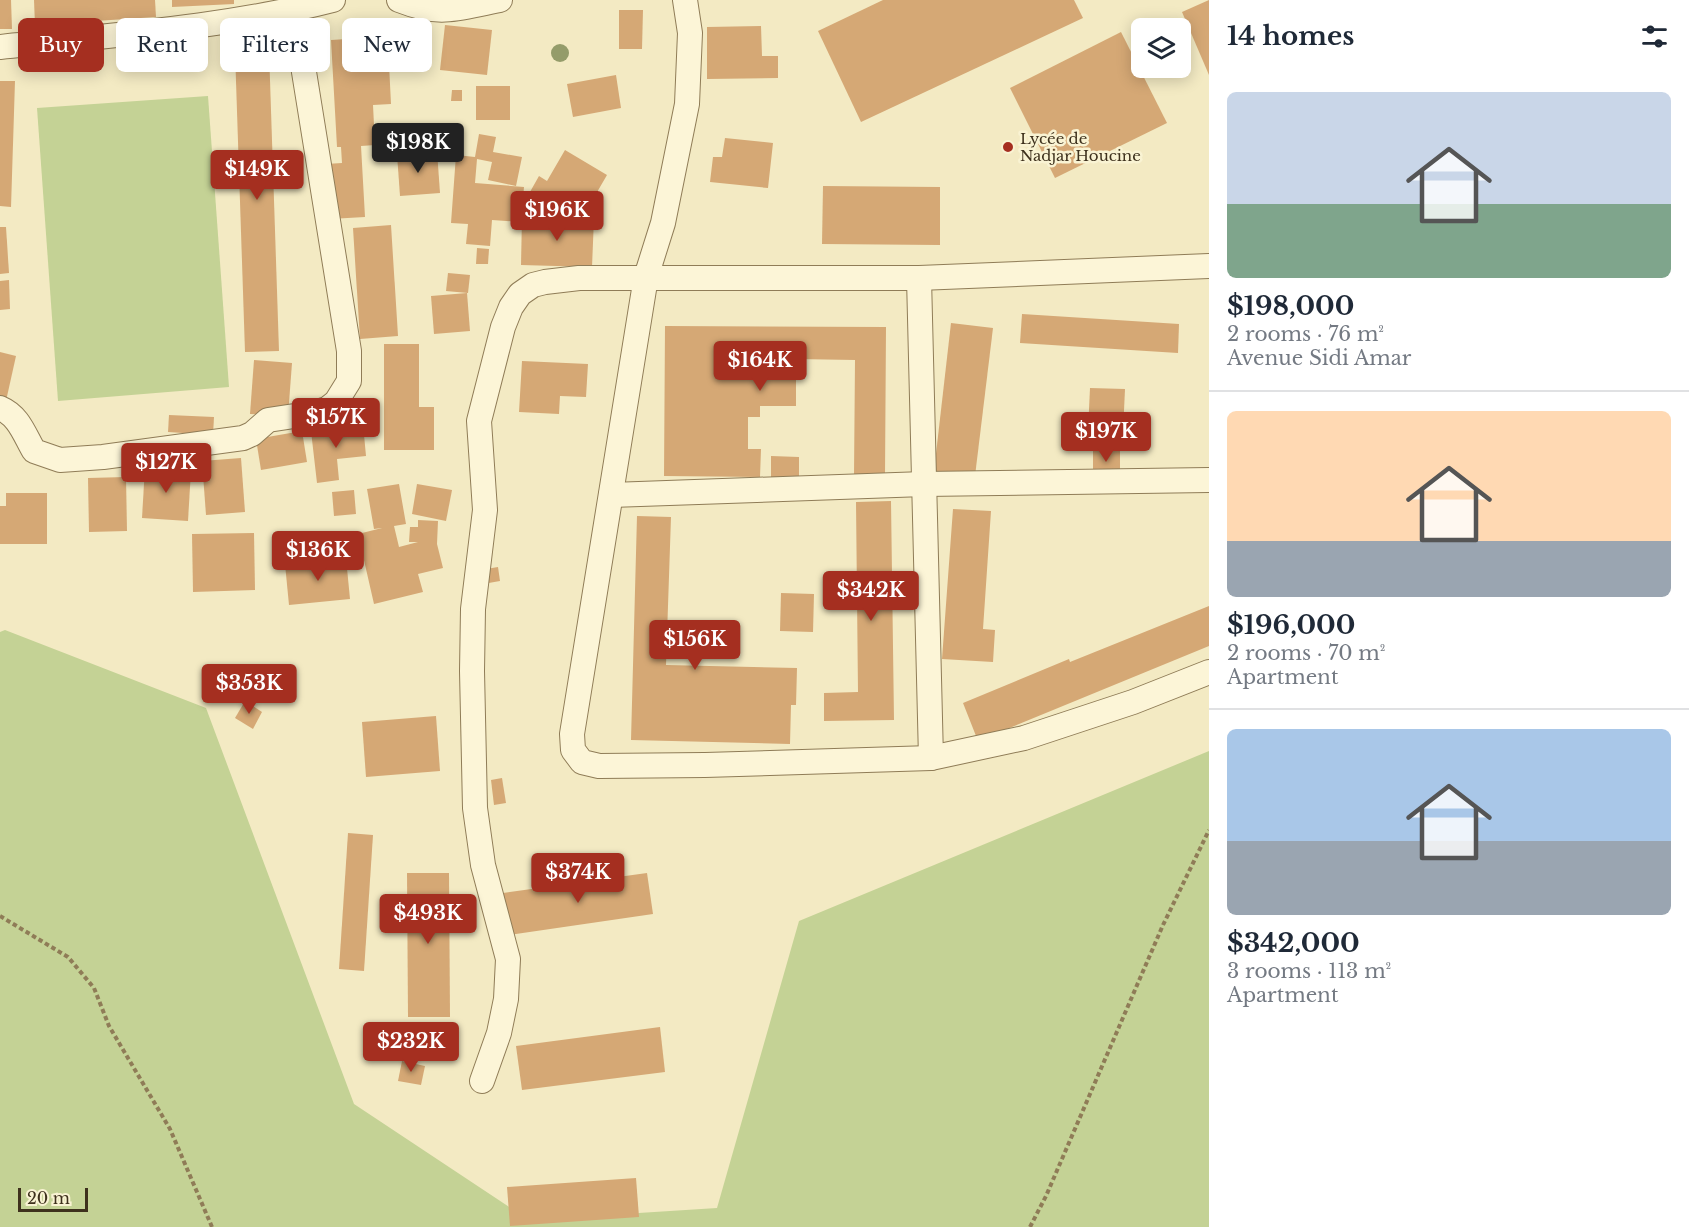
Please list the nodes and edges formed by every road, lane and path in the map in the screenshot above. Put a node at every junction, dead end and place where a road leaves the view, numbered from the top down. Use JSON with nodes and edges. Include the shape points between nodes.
{"nodes":[{"id":1,"x":333,"y":0,"type":"edge"},
{"id":2,"x":399,"y":0,"type":"edge"},
{"id":3,"x":500,"y":0,"type":"edge"},
{"id":4,"x":685,"y":0,"type":"edge"},
{"id":5,"x":294,"y":10,"type":"junction"},
{"id":6,"x":0,"y":47,"type":"edge"},
{"id":7,"x":1209,"y":266,"type":"edge"},
{"id":8,"x":646,"y":277,"type":"junction"},
{"id":9,"x":919,"y":278,"type":"junction"},
{"id":10,"x":0,"y":408,"type":"edge"},
{"id":11,"x":1209,"y":480,"type":"edge"},
{"id":12,"x":924,"y":484,"type":"junction"},
{"id":13,"x":611,"y":495,"type":"junction"},
{"id":14,"x":1209,"y":672,"type":"edge"},
{"id":15,"x":932,"y":758,"type":"junction"},
{"id":16,"x":1209,"y":830,"type":"edge"},
{"id":17,"x":0,"y":916,"type":"edge"},
{"id":18,"x":482,"y":1082,"type":"dead end"},
{"id":19,"x":212,"y":1227,"type":"edge"},
{"id":20,"x":1030,"y":1227,"type":"edge"}],
"edges":[{"from":1,"to":5,"type":"street"},
{"from":2,"to":3,"type":"street","via":[[430,10],[450,11]]},
{"from":4,"to":8,"type":"street","via":[[690,33],[687,104],[663,223]]},
{"from":5,"to":6,"type":"street","via":[[186,28]]},
{"from":5,"to":10,"type":"street","via":[[349,351],[349,381],[344,393],[327,409],[273,418],[243,438],[60,460],[34,451],[22,427]]},
{"from":7,"to":9,"type":"street"},
{"from":8,"to":9,"type":"street"},
{"from":8,"to":13,"type":"street"},
{"from":8,"to":18,"type":"street","via":[[545,282],[520,294],[503,327],[479,422],[485,510],[473,609],[475,808],[483,865],[508,958],[499,1033]]},
{"from":9,"to":12,"type":"street"},
{"from":11,"to":12,"type":"street"},
{"from":12,"to":13,"type":"street"},
{"from":12,"to":15,"type":"street"},
{"from":13,"to":15,"type":"street","via":[[573,734],[573,750],[582,762],[599,766],[694,765]]},
{"from":14,"to":15,"type":"street","via":[[1024,738]]},
{"from":16,"to":20,"type":"path"},
{"from":17,"to":19,"type":"path","via":[[68,957],[94,988],[109,1026],[170,1129]]}]}
